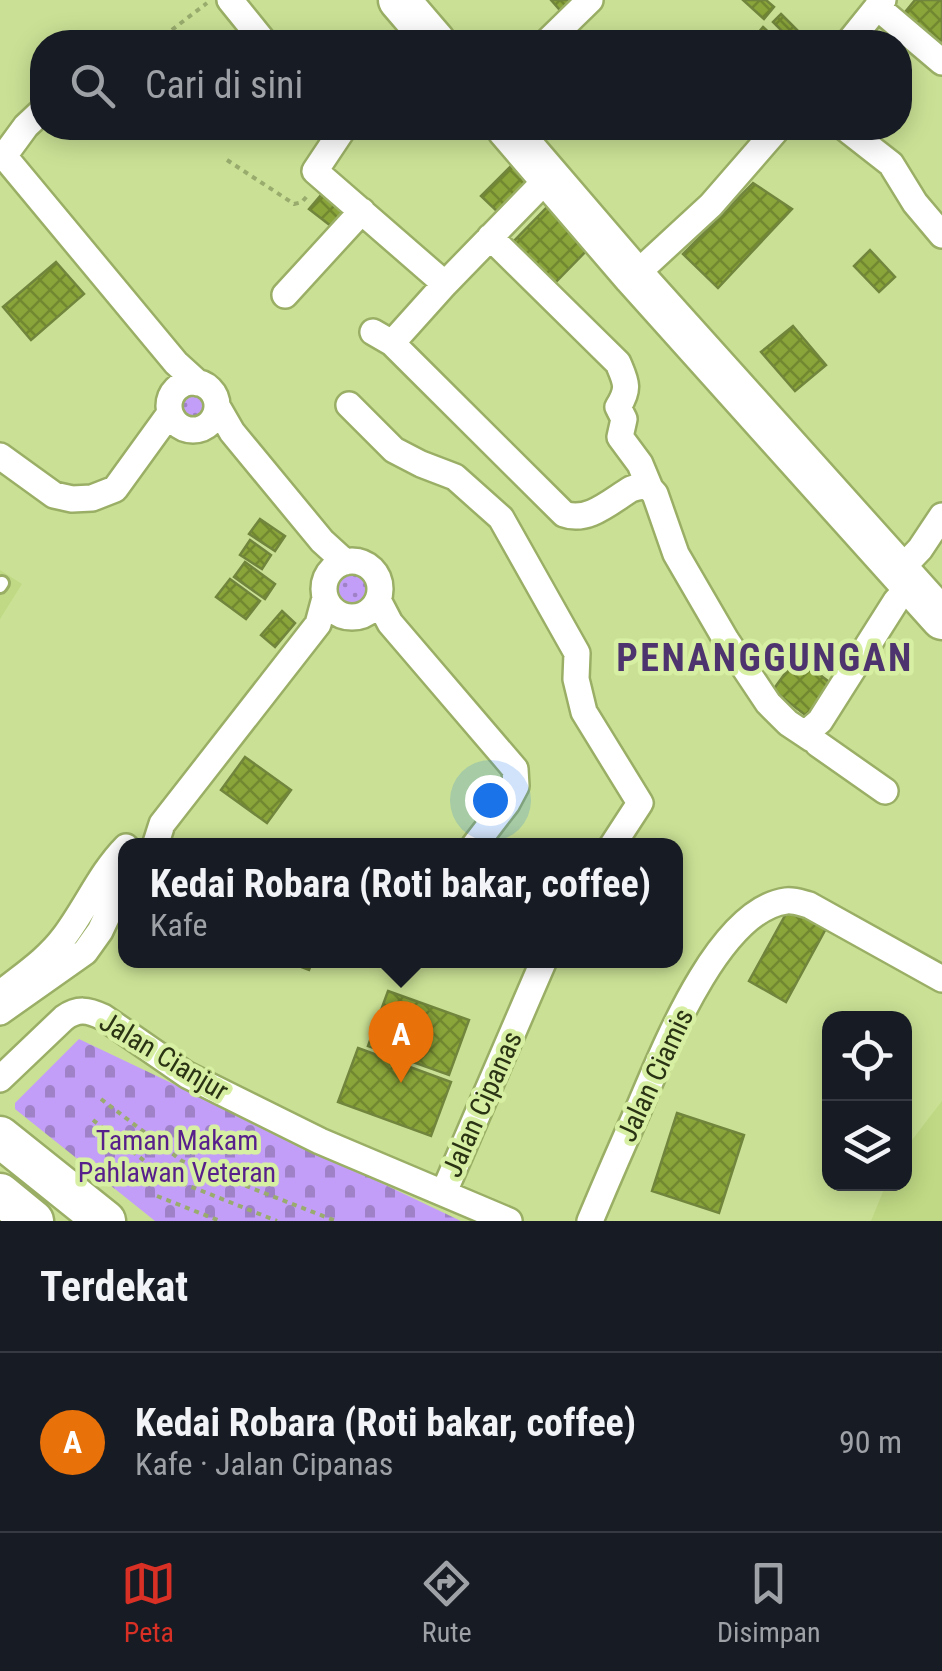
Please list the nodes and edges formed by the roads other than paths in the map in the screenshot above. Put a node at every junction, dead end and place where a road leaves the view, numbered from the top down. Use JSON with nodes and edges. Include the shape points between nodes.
{"nodes":[{"id":1,"x":230,"y":0,"type":"edge"},
{"id":2,"x":399,"y":0,"type":"edge"},
{"id":3,"x":590,"y":0,"type":"edge"},
{"id":4,"x":880,"y":4,"type":"edge"},
{"id":5,"x":254,"y":30,"type":"edge"},
{"id":6,"x":425,"y":30,"type":"edge"},
{"id":7,"x":559,"y":30,"type":"edge"},
{"id":8,"x":859,"y":30,"type":"edge"},
{"id":9,"x":908,"y":30,"type":"edge"},
{"id":10,"x":912,"y":34,"type":"edge"},
{"id":11,"x":942,"y":62,"type":"edge"},
{"id":12,"x":30,"y":122,"type":"edge"},
{"id":13,"x":336,"y":140,"type":"edge"},
{"id":14,"x":517,"y":140,"type":"edge"},
{"id":15,"x":768,"y":140,"type":"edge"},
{"id":16,"x":860,"y":140,"type":"edge"},
{"id":17,"x":2,"y":156,"type":"edge"},
{"id":18,"x":548,"y":178,"type":"junction"},
{"id":19,"x":362,"y":211,"type":"junction"},
{"id":20,"x":942,"y":235,"type":"edge"},
{"id":21,"x":490,"y":237,"type":"junction"},
{"id":22,"x":634,"y":276,"type":"junction"},
{"id":23,"x":445,"y":284,"type":"junction"},
{"id":24,"x":285,"y":296,"type":"dead end"},
{"id":25,"x":349,"y":405,"type":"dead end"},
{"id":26,"x":181,"y":413,"type":"junction"},
{"id":27,"x":232,"y":432,"type":"junction"},
{"id":28,"x":0,"y":456,"type":"edge"},
{"id":29,"x":650,"y":488,"type":"junction"},
{"id":30,"x":942,"y":516,"type":"edge"},
{"id":31,"x":338,"y":566,"type":"junction"},
{"id":32,"x":904,"y":579,"type":"junction"},
{"id":33,"x":353,"y":612,"type":"junction"},
{"id":34,"x":942,"y":619,"type":"edge"},
{"id":35,"x":812,"y":739,"type":"junction"},
{"id":36,"x":884,"y":792,"type":"dead end"},
{"id":37,"x":159,"y":835,"type":"edge"},
{"id":38,"x":480,"y":838,"type":"edge"},
{"id":39,"x":617,"y":838,"type":"edge"},
{"id":40,"x":118,"y":857,"type":"edge"},
{"id":41,"x":114,"y":889,"type":"edge"},
{"id":42,"x":541,"y":968,"type":"edge"},
{"id":43,"x":942,"y":979,"type":"edge"},
{"id":44,"x":0,"y":994,"type":"edge"},
{"id":45,"x":0,"y":1012,"type":"edge"},
{"id":46,"x":0,"y":1079,"type":"edge"},
{"id":47,"x":0,"y":1138,"type":"edge"},
{"id":48,"x":444,"y":1192,"type":"junction"},
{"id":49,"x":0,"y":1194,"type":"edge"},
{"id":50,"x":34,"y":1221,"type":"edge"},
{"id":51,"x":105,"y":1221,"type":"edge"},
{"id":52,"x":509,"y":1221,"type":"edge"},
{"id":53,"x":590,"y":1221,"type":"edge"}],
"edges":[{"from":1,"to":5,"type":"street"},
{"from":2,"to":6,"type":"main road"},
{"from":3,"to":7,"type":"street"},
{"from":4,"to":8,"type":"street"},
{"from":4,"to":9,"type":"street"},
{"from":10,"to":11,"type":"street"},
{"from":12,"to":17,"type":"street"},
{"from":13,"to":19,"type":"street","via":[[315,171]]},
{"from":14,"to":18,"type":"main road"},
{"from":15,"to":22,"type":"street","via":[[711,205]]},
{"from":16,"to":20,"type":"street","via":[[891,164]]},
{"from":17,"to":26,"type":"street","via":[[176,362]]},
{"from":18,"to":21,"type":"street"},
{"from":18,"to":22,"type":"main road"},
{"from":19,"to":23,"type":"street"},
{"from":19,"to":24,"type":"street"},
{"from":21,"to":23,"type":"street"},
{"from":21,"to":29,"type":"street","via":[[618,362],[626,382],[618,407],[624,419],[620,437]]},
{"from":22,"to":32,"type":"main road"},
{"from":23,"to":29,"type":"street","via":[[382,338],[564,514],[579,518],[631,488]]},
{"from":25,"to":39,"type":"street","via":[[394,450],[455,477],[501,518],[577,653],[584,712],[640,803]]},
{"from":26,"to":27,"type":"street"},
{"from":26,"to":27,"type":"street","via":[[212,391]]},
{"from":26,"to":28,"type":"street","via":[[114,489],[92,498],[54,495]]},
{"from":27,"to":31,"type":"street"},
{"from":29,"to":35,"type":"street","via":[[676,554],[720,631],[768,703]]},
{"from":30,"to":32,"type":"street"},
{"from":31,"to":33,"type":"street","via":[[326,579]]},
{"from":31,"to":33,"type":"street","via":[[354,561],[370,568],[379,583]]},
{"from":32,"to":34,"type":"main road"},
{"from":32,"to":35,"type":"street"},
{"from":33,"to":37,"type":"street"},
{"from":33,"to":38,"type":"street","via":[[515,769],[516,786]]},
{"from":35,"to":36,"type":"street"},
{"from":40,"to":41,"type":"street","via":[[110,866]]},
{"from":41,"to":44,"type":"street"},
{"from":41,"to":45,"type":"street","via":[[85,952]]},
{"from":42,"to":48,"type":"street","name":"Jalan Cipanas"},
{"from":43,"to":53,"type":"street","name":"Jalan Ciamis","via":[[808,905],[782,902],[753,917],[711,964],[676,1022]]},
{"from":46,"to":48,"type":"street","name":"Jalan Cianjur","via":[[64,1018],[90,1011],[188,1076]]},
{"from":47,"to":51,"type":"main road"},
{"from":48,"to":52,"type":"street","name":"Jalan Cianjur"},
{"from":49,"to":50,"type":"main road"}]}
